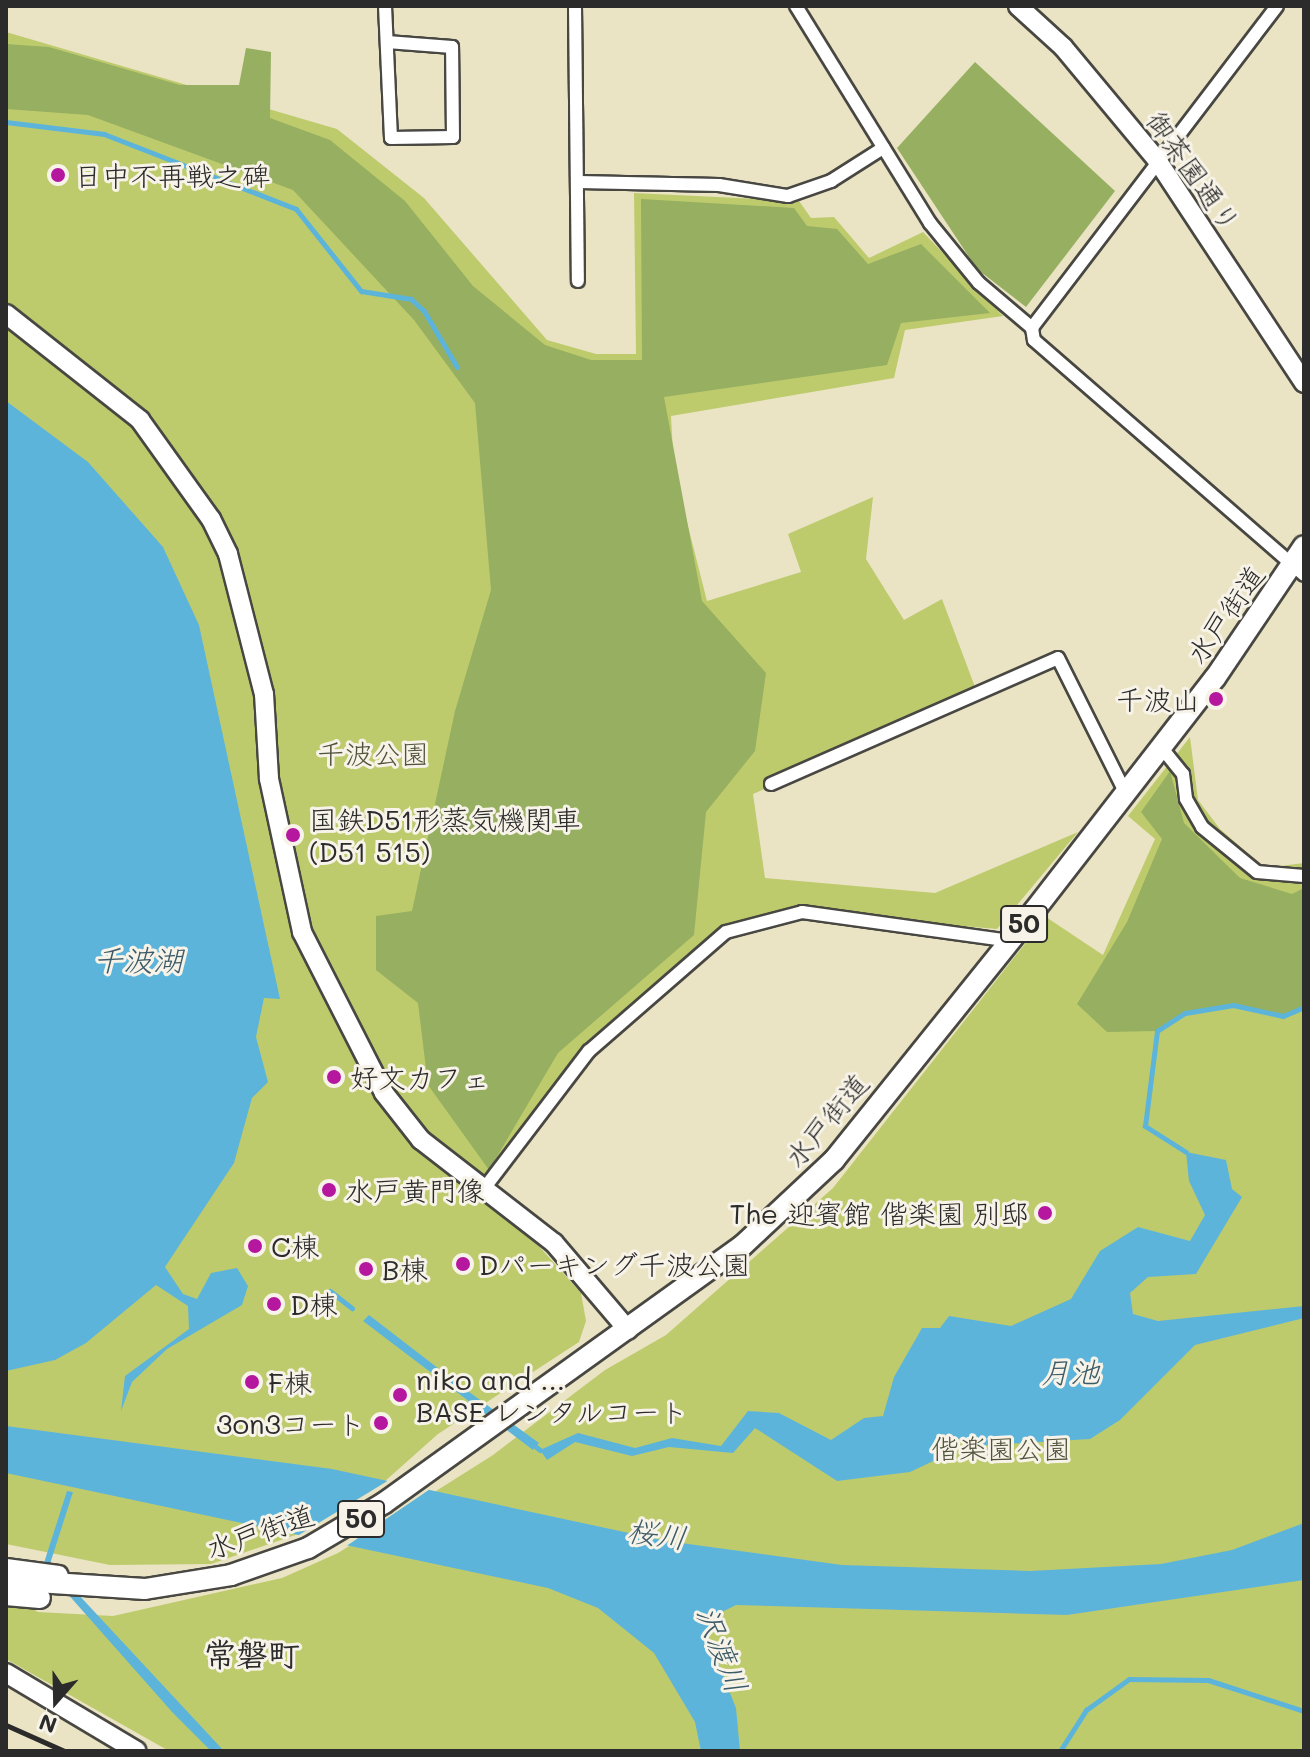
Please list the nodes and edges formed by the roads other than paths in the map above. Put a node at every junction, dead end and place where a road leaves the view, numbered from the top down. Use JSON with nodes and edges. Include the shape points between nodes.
{"nodes":[{"id":1,"x":385,"y":6,"type":"edge"},
{"id":2,"x":575,"y":6,"type":"edge"},
{"id":3,"x":796,"y":6,"type":"edge"},
{"id":4,"x":1018,"y":6,"type":"edge"},
{"id":5,"x":1277,"y":6,"type":"edge"},
{"id":6,"x":387,"y":42,"type":"junction"},
{"id":7,"x":883,"y":148,"type":"junction"},
{"id":8,"x":1157,"y":160,"type":"junction"},
{"id":9,"x":579,"y":182,"type":"junction"},
{"id":10,"x":578,"y":281,"type":"dead end"},
{"id":11,"x":6,"y":314,"type":"edge"},
{"id":12,"x":1032,"y":328,"type":"junction"},
{"id":13,"x":1304,"y":383,"type":"edge"},
{"id":14,"x":1304,"y":546,"type":"edge"},
{"id":15,"x":1298,"y":571,"type":"edge"},
{"id":16,"x":1161,"y":747,"type":"junction"},
{"id":17,"x":771,"y":784,"type":"dead end"},
{"id":18,"x":1126,"y":794,"type":"junction"},
{"id":19,"x":1304,"y":876,"type":"edge"},
{"id":20,"x":1010,"y":941,"type":"junction"},
{"id":21,"x":486,"y":1186,"type":"junction"},
{"id":22,"x":628,"y":1330,"type":"junction"},
{"id":23,"x":6,"y":1568,"type":"edge"},
{"id":24,"x":6,"y":1580,"type":"edge"},
{"id":25,"x":145,"y":1589,"type":"junction"},
{"id":26,"x":114,"y":1590,"type":"junction"},
{"id":27,"x":6,"y":1595,"type":"edge"},
{"id":28,"x":6,"y":1673,"type":"edge"},
{"id":29,"x":6,"y":1686,"type":"edge"},
{"id":30,"x":69,"y":1711,"type":"junction"},
{"id":31,"x":137,"y":1751,"type":"edge"}],
"edges":[{"from":1,"to":6,"type":"street"},
{"from":2,"to":9,"type":"street"},
{"from":3,"to":7,"type":"street"},
{"from":4,"to":8,"type":"street","name":"御茶園通り","via":[[1072,57]]},
{"from":5,"to":8,"type":"street"},
{"from":6,"to":6,"type":"street","via":[[391,138],[453,137],[452,47]]},
{"from":7,"to":9,"type":"street","via":[[831,181],[788,196],[719,185]]},
{"from":7,"to":12,"type":"street","via":[[979,283]]},
{"from":8,"to":12,"type":"street"},
{"from":8,"to":13,"type":"street","name":"御茶園通り"},
{"from":9,"to":10,"type":"street"},
{"from":11,"to":21,"type":"street","via":[[140,420],[195,488],[228,554],[255,652],[269,779],[302,932],[384,1093],[421,1140]]},
{"from":12,"to":15,"type":"street","via":[[1044,350]]},
{"from":14,"to":15,"type":"main road","name":"水戸街道","number":"50"},
{"from":15,"to":16,"type":"main road","name":"水戸街道","number":"50"},
{"from":16,"to":18,"type":"main road","name":"水戸街道","number":"50"},
{"from":16,"to":19,"type":"street","via":[[1183,774],[1186,799],[1202,827],[1257,872]]},
{"from":17,"to":18,"type":"street","via":[[1058,658]]},
{"from":18,"to":20,"type":"main road","name":"水戸街道","number":"50"},
{"from":20,"to":21,"type":"street","via":[[802,912],[726,932],[589,1051]]},
{"from":20,"to":22,"type":"main road","name":"水戸街道","number":"50","via":[[812,1182],[742,1246]]},
{"from":21,"to":22,"type":"street","via":[[554,1243]]},
{"from":22,"to":25,"type":"main road","name":"水戸街道","number":"50","via":[[358,1521],[285,1557]]},
{"from":23,"to":25,"type":"street"},
{"from":24,"to":26,"type":"main road","name":"水戸街道","number":"50"},
{"from":25,"to":26,"type":"main road","name":"水戸街道","number":"50"},
{"from":26,"to":27,"type":"main road","via":[[83,1601]]},
{"from":28,"to":30,"type":"street"},
{"from":29,"to":30,"type":"street"},
{"from":30,"to":31,"type":"street"}]}
